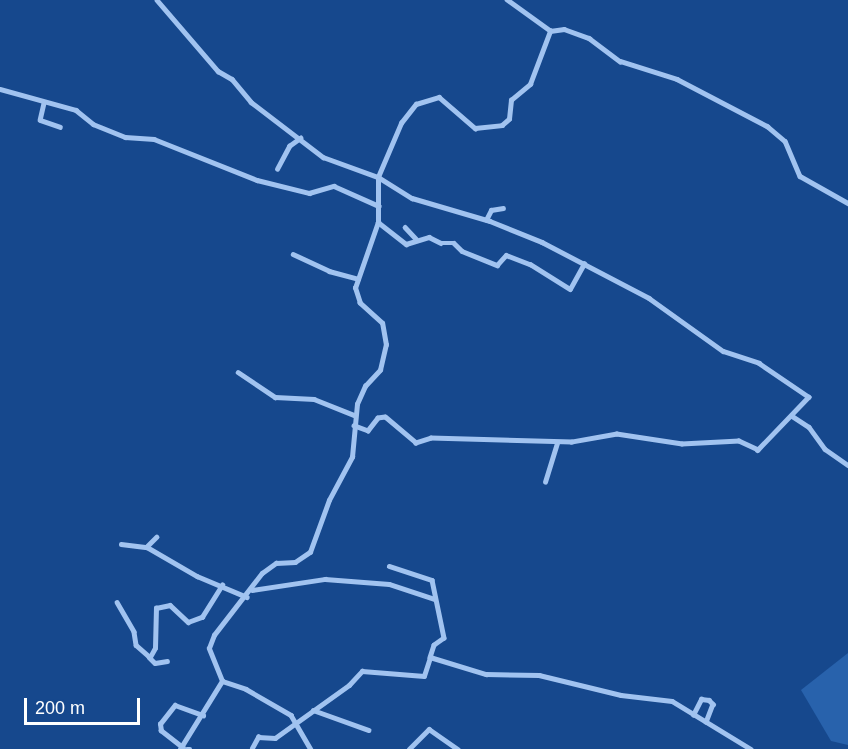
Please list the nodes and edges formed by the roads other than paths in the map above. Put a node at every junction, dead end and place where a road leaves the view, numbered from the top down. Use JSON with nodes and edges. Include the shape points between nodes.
{"nodes":[{"id":1,"x":157,"y":0,"type":"edge"},
{"id":2,"x":507,"y":0,"type":"edge"},
{"id":3,"x":550,"y":31,"type":"junction"},
{"id":4,"x":0,"y":89,"type":"edge"},
{"id":5,"x":44,"y":104,"type":"junction"},
{"id":6,"x":60,"y":127,"type":"dead end"},
{"id":7,"x":300,"y":138,"type":"junction"},
{"id":8,"x":277,"y":169,"type":"dead end"},
{"id":9,"x":378,"y":177,"type":"junction"},
{"id":10,"x":848,"y":202,"type":"edge"},
{"id":11,"x":379,"y":206,"type":"junction"},
{"id":12,"x":503,"y":208,"type":"dead end"},
{"id":13,"x":486,"y":220,"type":"junction"},
{"id":14,"x":378,"y":222,"type":"junction"},
{"id":15,"x":405,"y":227,"type":"dead end"},
{"id":16,"x":416,"y":239,"type":"junction"},
{"id":17,"x":293,"y":254,"type":"dead end"},
{"id":18,"x":584,"y":264,"type":"junction"},
{"id":19,"x":358,"y":279,"type":"junction"},
{"id":20,"x":238,"y":372,"type":"dead end"},
{"id":21,"x":354,"y":415,"type":"junction"},
{"id":22,"x":792,"y":416,"type":"junction"},
{"id":23,"x":354,"y":426,"type":"junction"},
{"id":24,"x":557,"y":443,"type":"junction"},
{"id":25,"x":848,"y":465,"type":"edge"},
{"id":26,"x":545,"y":482,"type":"dead end"},
{"id":27,"x":157,"y":537,"type":"dead end"},
{"id":28,"x":121,"y":544,"type":"dead end"},
{"id":29,"x":147,"y":547,"type":"junction"},
{"id":30,"x":389,"y":566,"type":"dead end"},
{"id":31,"x":222,"y":585,"type":"junction"},
{"id":32,"x":252,"y":590,"type":"junction"},
{"id":33,"x":247,"y":597,"type":"junction"},
{"id":34,"x":435,"y":599,"type":"junction"},
{"id":35,"x":117,"y":602,"type":"dead end"},
{"id":36,"x":149,"y":657,"type":"junction"},
{"id":37,"x":430,"y":657,"type":"junction"},
{"id":38,"x":167,"y":661,"type":"dead end"},
{"id":39,"x":222,"y":681,"type":"junction"},
{"id":40,"x":313,"y":710,"type":"junction"},
{"id":41,"x":203,"y":715,"type":"junction"},
{"id":42,"x":693,"y":715,"type":"junction"},
{"id":43,"x":297,"y":721,"type":"junction"},
{"id":44,"x":706,"y":722,"type":"junction"},
{"id":45,"x":369,"y":730,"type":"dead end"},
{"id":46,"x":252,"y":748,"type":"edge"},
{"id":47,"x":184,"y":749,"type":"edge"},
{"id":48,"x":311,"y":749,"type":"edge"},
{"id":49,"x":409,"y":749,"type":"edge"},
{"id":50,"x":458,"y":749,"type":"edge"},
{"id":51,"x":751,"y":749,"type":"edge"}],
"edges":[{"from":1,"to":7,"type":"street","via":[[219,72],[233,79],[251,102]]},
{"from":2,"to":3,"type":"street"},
{"from":3,"to":9,"type":"street","via":[[530,84],[510,101],[506,123],[475,128],[442,97],[422,100],[401,123]]},
{"from":3,"to":10,"type":"street","via":[[564,29],[589,38],[607,47],[620,61],[677,79],[767,126],[785,141],[800,176]]},
{"from":4,"to":5,"type":"street"},
{"from":5,"to":6,"type":"street","via":[[40,120]]},
{"from":5,"to":11,"type":"street","via":[[74,109],[94,124],[125,137],[154,139],[257,180],[310,194],[335,186]]},
{"from":7,"to":8,"type":"street","via":[[289,146]]},
{"from":7,"to":9,"type":"street","via":[[325,158]]},
{"from":9,"to":11,"type":"street"},
{"from":9,"to":13,"type":"street","via":[[412,198]]},
{"from":11,"to":14,"type":"street"},
{"from":12,"to":13,"type":"street","via":[[492,210]]},
{"from":13,"to":18,"type":"street","via":[[523,233]]},
{"from":14,"to":16,"type":"street","via":[[406,244]]},
{"from":14,"to":19,"type":"street"},
{"from":15,"to":16,"type":"street"},
{"from":16,"to":18,"type":"street","via":[[429,237],[453,243],[462,251],[496,265],[506,255],[571,289]]},
{"from":17,"to":19,"type":"street"},
{"from":18,"to":22,"type":"street","via":[[669,310],[723,351],[759,363],[807,395]]},
{"from":19,"to":21,"type":"street","via":[[357,299],[381,322],[386,345],[382,366],[364,386]]},
{"from":20,"to":21,"type":"street","via":[[275,397],[321,400]]},
{"from":21,"to":23,"type":"street"},
{"from":22,"to":24,"type":"street","via":[[758,450],[739,441],[682,444],[617,434]]},
{"from":22,"to":25,"type":"street","via":[[809,427],[825,449]]},
{"from":23,"to":24,"type":"street","via":[[369,431],[378,418],[385,417],[415,443],[431,438]]},
{"from":23,"to":32,"type":"street","via":[[352,457],[328,502],[312,549],[295,562],[273,564],[260,575]]},
{"from":24,"to":26,"type":"street"},
{"from":27,"to":29,"type":"street"},
{"from":28,"to":29,"type":"street"},
{"from":29,"to":31,"type":"street"},
{"from":30,"to":34,"type":"street","via":[[429,578]]},
{"from":31,"to":33,"type":"street"},
{"from":31,"to":36,"type":"street","via":[[203,616],[190,621],[169,605],[157,608],[154,649]]},
{"from":32,"to":33,"type":"street"},
{"from":32,"to":34,"type":"street","via":[[325,579],[388,584]]},
{"from":33,"to":39,"type":"street","via":[[209,643]]},
{"from":34,"to":37,"type":"street","via":[[444,640],[434,644]]},
{"from":35,"to":36,"type":"street","via":[[134,632],[136,645]]},
{"from":36,"to":38,"type":"street","via":[[155,663]]},
{"from":37,"to":40,"type":"street","via":[[424,676],[363,670]]},
{"from":37,"to":42,"type":"street","via":[[486,674],[539,675],[658,702],[672,701]]},
{"from":39,"to":41,"type":"street"},
{"from":39,"to":43,"type":"street","via":[[272,702]]},
{"from":40,"to":43,"type":"street"},
{"from":40,"to":45,"type":"street"},
{"from":41,"to":47,"type":"street"},
{"from":41,"to":47,"type":"street","via":[[181,705],[169,711],[160,728]]},
{"from":42,"to":44,"type":"street"},
{"from":42,"to":44,"type":"street","via":[[702,698],[709,700],[713,704]]},
{"from":43,"to":46,"type":"street","via":[[275,738],[258,737]]},
{"from":43,"to":48,"type":"street"},
{"from":44,"to":51,"type":"street"},
{"from":49,"to":50,"type":"street","via":[[429,729]]}]}
